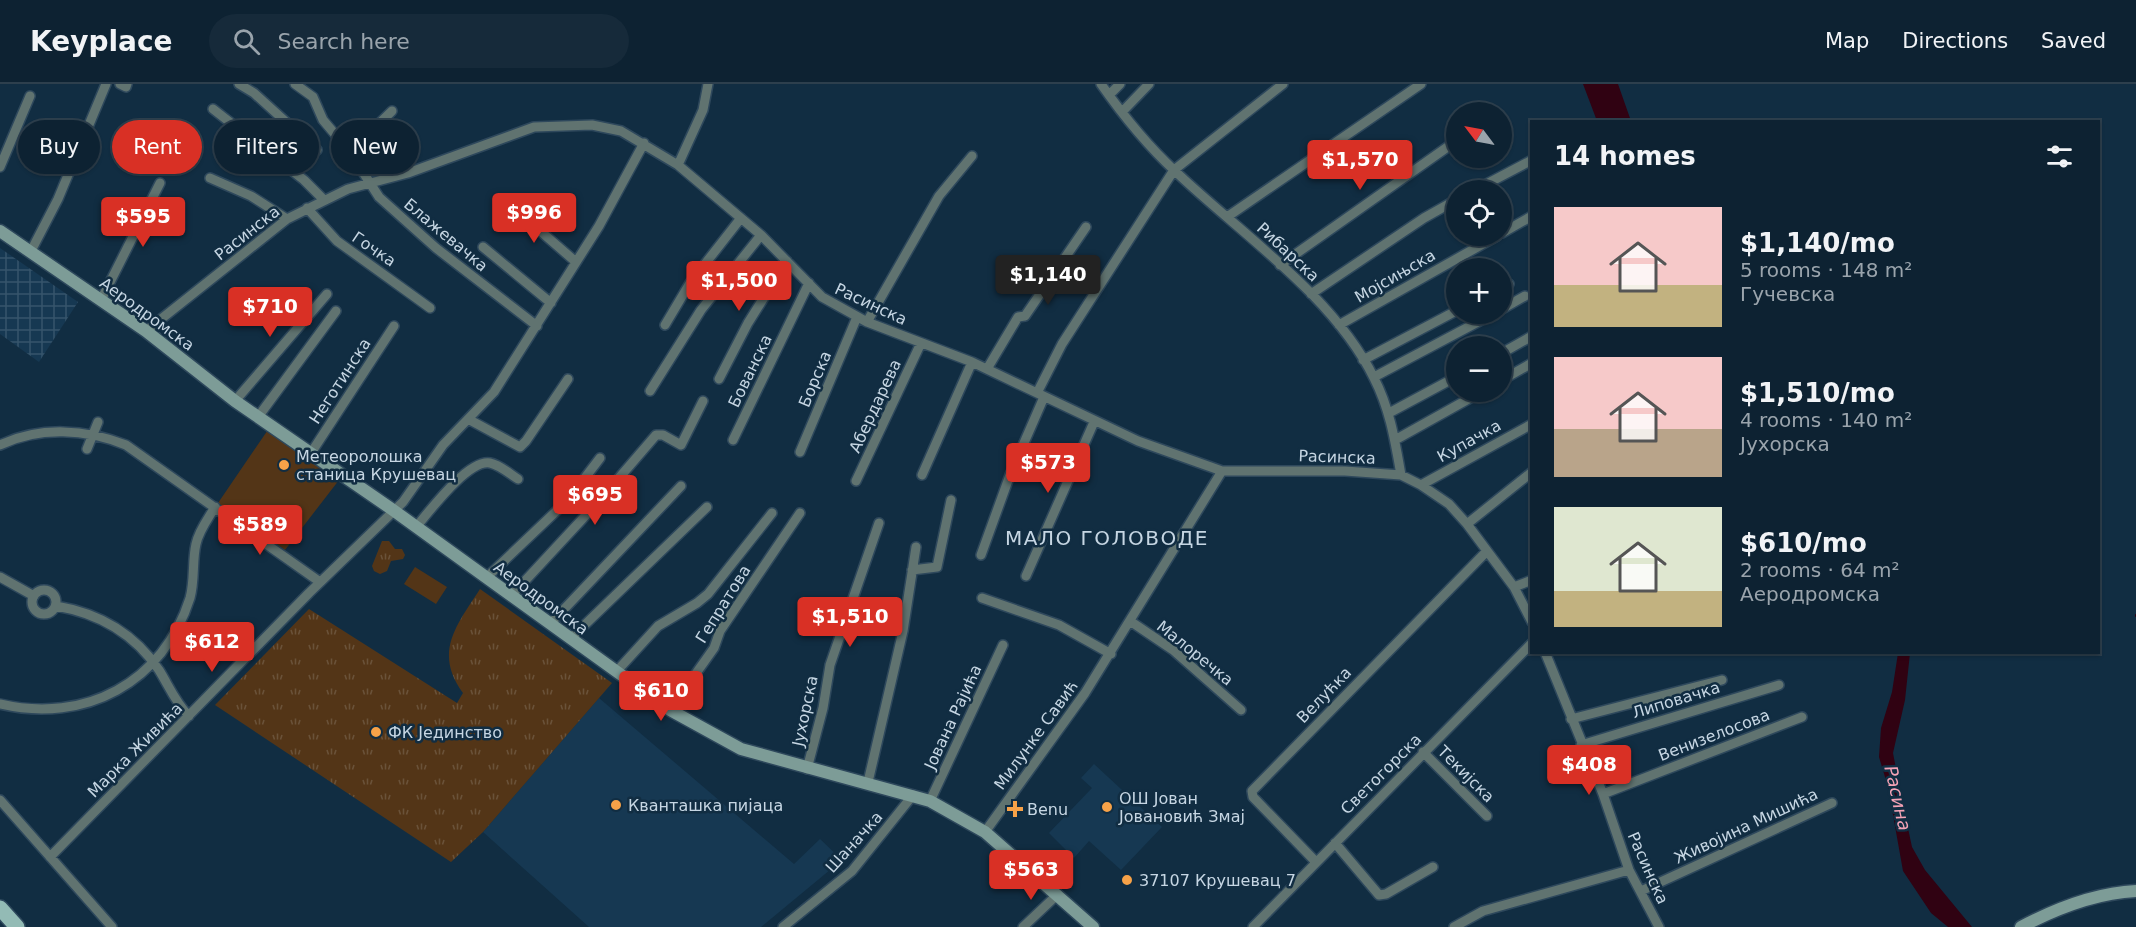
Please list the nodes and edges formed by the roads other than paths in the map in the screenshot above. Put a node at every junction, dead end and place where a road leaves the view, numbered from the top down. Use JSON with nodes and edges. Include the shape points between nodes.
{"nodes":[{"id":1,"x":106,"y":84,"type":"edge"},
{"id":2,"x":238,"y":84,"type":"edge"},
{"id":3,"x":295,"y":84,"type":"edge"},
{"id":4,"x":708,"y":84,"type":"edge"},
{"id":5,"x":1101,"y":84,"type":"edge"},
{"id":6,"x":1120,"y":84,"type":"edge"},
{"id":7,"x":1149,"y":84,"type":"edge"},
{"id":8,"x":1283,"y":84,"type":"edge"},
{"id":9,"x":1421,"y":84,"type":"edge"},
{"id":10,"x":1109,"y":95,"type":"junction"},
{"id":11,"x":30,"y":96,"type":"dead end"},
{"id":12,"x":213,"y":109,"type":"dead end"},
{"id":13,"x":392,"y":111,"type":"dead end"},
{"id":14,"x":1122,"y":112,"type":"junction"},
{"id":15,"x":284,"y":120,"type":"edge"},
{"id":16,"x":383,"y":120,"type":"edge"},
{"id":17,"x":331,"y":129,"type":"edge"},
{"id":18,"x":644,"y":142,"type":"junction"},
{"id":19,"x":1446,"y":148,"type":"edge"},
{"id":20,"x":972,"y":156,"type":"dead end"},
{"id":21,"x":1530,"y":161,"type":"edge"},
{"id":22,"x":678,"y":165,"type":"junction"},
{"id":23,"x":0,"y":167,"type":"edge"},
{"id":24,"x":1174,"y":170,"type":"junction"},
{"id":25,"x":365,"y":174,"type":"edge"},
{"id":26,"x":210,"y":178,"type":"dead end"},
{"id":27,"x":1494,"y":180,"type":"edge"},
{"id":28,"x":370,"y":182,"type":"junction"},
{"id":29,"x":160,"y":183,"type":"dead end"},
{"id":30,"x":324,"y":200,"type":"junction"},
{"id":31,"x":509,"y":204,"type":"dead end"},
{"id":32,"x":1446,"y":206,"type":"edge"},
{"id":33,"x":307,"y":208,"type":"junction"},
{"id":34,"x":1227,"y":216,"type":"junction"},
{"id":35,"x":1530,"y":217,"type":"edge"},
{"id":36,"x":741,"y":218,"type":"junction"},
{"id":37,"x":287,"y":219,"type":"junction"},
{"id":38,"x":1086,"y":227,"type":"dead end"},
{"id":39,"x":1512,"y":227,"type":"edge"},
{"id":40,"x":0,"y":231,"type":"edge"},
{"id":41,"x":761,"y":235,"type":"junction"},
{"id":42,"x":1479,"y":246,"type":"edge"},
{"id":43,"x":483,"y":247,"type":"dead end"},
{"id":44,"x":32,"y":251,"type":"junction"},
{"id":45,"x":787,"y":261,"type":"junction"},
{"id":46,"x":576,"y":262,"type":"junction"},
{"id":47,"x":1280,"y":265,"type":"junction"},
{"id":48,"x":809,"y":283,"type":"junction"},
{"id":49,"x":327,"y":294,"type":"dead end"},
{"id":50,"x":1311,"y":294,"type":"junction"},
{"id":51,"x":1525,"y":296,"type":"dead end"},
{"id":52,"x":101,"y":300,"type":"junction"},
{"id":53,"x":551,"y":303,"type":"junction"},
{"id":54,"x":1512,"y":303,"type":"edge"},
{"id":55,"x":430,"y":308,"type":"dead end"},
{"id":56,"x":336,"y":311,"type":"dead end"},
{"id":57,"x":1446,"y":316,"type":"edge"},
{"id":58,"x":857,"y":317,"type":"junction"},
{"id":59,"x":867,"y":322,"type":"junction"},
{"id":60,"x":1474,"y":324,"type":"edge"},
{"id":61,"x":664,"y":325,"type":"dead end"},
{"id":62,"x":1339,"y":325,"type":"junction"},
{"id":63,"x":394,"y":326,"type":"dead end"},
{"id":64,"x":537,"y":326,"type":"junction"},
{"id":65,"x":146,"y":331,"type":"junction"},
{"id":66,"x":1530,"y":337,"type":"edge"},
{"id":67,"x":921,"y":343,"type":"junction"},
{"id":68,"x":1512,"y":347,"type":"edge"},
{"id":69,"x":1363,"y":360,"type":"junction"},
{"id":70,"x":972,"y":362,"type":"junction"},
{"id":71,"x":1530,"y":364,"type":"edge"},
{"id":72,"x":987,"y":369,"type":"junction"},
{"id":73,"x":1512,"y":374,"type":"edge"},
{"id":74,"x":1374,"y":377,"type":"junction"},
{"id":75,"x":568,"y":379,"type":"dead end"},
{"id":76,"x":719,"y":379,"type":"dead end"},
{"id":77,"x":1446,"y":382,"type":"edge"},
{"id":78,"x":650,"y":391,"type":"dead end"},
{"id":79,"x":1040,"y":395,"type":"junction"},
{"id":80,"x":235,"y":401,"type":"junction"},
{"id":81,"x":703,"y":401,"type":"dead end"},
{"id":82,"x":1463,"y":402,"type":"edge"},
{"id":83,"x":1389,"y":413,"type":"junction"},
{"id":84,"x":258,"y":417,"type":"junction"},
{"id":85,"x":468,"y":419,"type":"junction"},
{"id":86,"x":98,"y":422,"type":"dead end"},
{"id":87,"x":1094,"y":422,"type":"junction"},
{"id":88,"x":1530,"y":425,"type":"edge"},
{"id":89,"x":92,"y":435,"type":"junction"},
{"id":90,"x":733,"y":440,"type":"dead end"},
{"id":91,"x":1395,"y":440,"type":"junction"},
{"id":92,"x":0,"y":445,"type":"edge"},
{"id":93,"x":87,"y":449,"type":"dead end"},
{"id":94,"x":800,"y":452,"type":"dead end"},
{"id":95,"x":311,"y":453,"type":"junction"},
{"id":96,"x":600,"y":458,"type":"dead end"},
{"id":97,"x":1222,"y":471,"type":"junction"},
{"id":98,"x":922,"y":474,"type":"dead end"},
{"id":99,"x":1530,"y":474,"type":"edge"},
{"id":100,"x":1401,"y":475,"type":"junction"},
{"id":101,"x":518,"y":479,"type":"dead end"},
{"id":102,"x":856,"y":481,"type":"dead end"},
{"id":103,"x":1421,"y":485,"type":"junction"},
{"id":104,"x":681,"y":486,"type":"dead end"},
{"id":105,"x":951,"y":500,"type":"dead end"},
{"id":106,"x":215,"y":507,"type":"junction"},
{"id":107,"x":707,"y":507,"type":"dead end"},
{"id":108,"x":393,"y":510,"type":"junction"},
{"id":109,"x":772,"y":513,"type":"dead end"},
{"id":110,"x":800,"y":513,"type":"dead end"},
{"id":111,"x":879,"y":523,"type":"dead end"},
{"id":112,"x":1467,"y":524,"type":"junction"},
{"id":113,"x":416,"y":527,"type":"junction"},
{"id":114,"x":916,"y":547,"type":"dead end"},
{"id":115,"x":1487,"y":551,"type":"junction"},
{"id":116,"x":981,"y":555,"type":"dead end"},
{"id":117,"x":912,"y":570,"type":"junction"},
{"id":118,"x":1026,"y":576,"type":"dead end"},
{"id":119,"x":0,"y":577,"type":"edge"},
{"id":120,"x":486,"y":578,"type":"junction"},
{"id":121,"x":1530,"y":580,"type":"edge"},
{"id":122,"x":320,"y":582,"type":"junction"},
{"id":123,"x":1514,"y":587,"type":"junction"},
{"id":124,"x":34,"y":596,"type":"junction"},
{"id":125,"x":511,"y":596,"type":"junction"},
{"id":126,"x":982,"y":598,"type":"dead end"},
{"id":127,"x":56,"y":606,"type":"junction"},
{"id":128,"x":1530,"y":618,"type":"edge"},
{"id":129,"x":1130,"y":621,"type":"junction"},
{"id":130,"x":550,"y":624,"type":"junction"},
{"id":131,"x":570,"y":639,"type":"junction"},
{"id":132,"x":1003,"y":645,"type":"dead end"},
{"id":133,"x":1530,"y":645,"type":"edge"},
{"id":134,"x":1110,"y":654,"type":"junction"},
{"id":135,"x":1546,"y":654,"type":"edge"},
{"id":136,"x":153,"y":663,"type":"junction"},
{"id":137,"x":616,"y":672,"type":"junction"},
{"id":138,"x":1722,"y":680,"type":"dead end"},
{"id":139,"x":1779,"y":685,"type":"dead end"},
{"id":140,"x":0,"y":704,"type":"edge"},
{"id":141,"x":670,"y":710,"type":"junction"},
{"id":142,"x":1241,"y":710,"type":"dead end"},
{"id":143,"x":189,"y":716,"type":"junction"},
{"id":144,"x":1802,"y":717,"type":"dead end"},
{"id":145,"x":1571,"y":719,"type":"junction"},
{"id":146,"x":1581,"y":745,"type":"junction"},
{"id":147,"x":1423,"y":752,"type":"junction"},
{"id":148,"x":807,"y":769,"type":"junction"},
{"id":149,"x":868,"y":782,"type":"junction"},
{"id":150,"x":1603,"y":794,"type":"junction"},
{"id":151,"x":913,"y":795,"type":"junction"},
{"id":152,"x":0,"y":800,"type":"edge"},
{"id":153,"x":930,"y":801,"type":"junction"},
{"id":154,"x":1832,"y":803,"type":"dead end"},
{"id":155,"x":1487,"y":816,"type":"dead end"},
{"id":156,"x":985,"y":832,"type":"junction"},
{"id":157,"x":1335,"y":843,"type":"junction"},
{"id":158,"x":50,"y":857,"type":"junction"},
{"id":159,"x":1316,"y":862,"type":"junction"},
{"id":160,"x":1433,"y":867,"type":"dead end"},
{"id":161,"x":1629,"y":870,"type":"junction"},
{"id":162,"x":1641,"y":891,"type":"junction"},
{"id":163,"x":2134,"y":891,"type":"edge"},
{"id":164,"x":1058,"y":894,"type":"junction"},
{"id":165,"x":0,"y":908,"type":"edge"},
{"id":166,"x":2023,"y":926,"type":"edge"},
{"id":167,"x":17,"y":927,"type":"edge"},
{"id":168,"x":112,"y":927,"type":"edge"},
{"id":169,"x":783,"y":927,"type":"edge"},
{"id":170,"x":1023,"y":927,"type":"edge"},
{"id":171,"x":1093,"y":927,"type":"edge"},
{"id":172,"x":1253,"y":927,"type":"edge"},
{"id":173,"x":1454,"y":927,"type":"edge"},
{"id":174,"x":1659,"y":927,"type":"edge"}],
"edges":[{"from":1,"to":44,"type":"street"},
{"from":2,"to":15,"type":"street"},
{"from":3,"to":17,"type":"street","name":"Блажевачка","via":[[313,97]]},
{"from":4,"to":22,"type":"street","via":[[703,111]]},
{"from":5,"to":10,"type":"street","name":"Рибарска"},
{"from":6,"to":10,"type":"street"},
{"from":7,"to":14,"type":"street"},
{"from":8,"to":24,"type":"street"},
{"from":9,"to":34,"type":"street"},
{"from":10,"to":14,"type":"street","name":"Рибарска"},
{"from":11,"to":23,"type":"street"},
{"from":12,"to":30,"type":"street"},
{"from":13,"to":16,"type":"street"},
{"from":14,"to":24,"type":"street","name":"Рибарска"},
{"from":18,"to":22,"type":"street","name":"Расинска"},
{"from":18,"to":28,"type":"street","name":"Расинска","via":[[621,131],[592,125],[534,127],[408,173]]},
{"from":18,"to":46,"type":"street","name":"Марка Живића"},
{"from":19,"to":47,"type":"street"},
{"from":20,"to":59,"type":"street","via":[[939,196]]},
{"from":21,"to":27,"type":"street"},
{"from":22,"to":36,"type":"street","name":"Расинска"},
{"from":24,"to":34,"type":"street","name":"Рибарска"},
{"from":24,"to":79,"type":"street","via":[[1062,344]]},
{"from":25,"to":28,"type":"street","name":"Блажевачка"},
{"from":26,"to":37,"type":"street","via":[[251,196]]},
{"from":28,"to":30,"type":"street","name":"Расинска"},
{"from":28,"to":64,"type":"street","name":"Блажевачка","via":[[379,197],[422,236]]},
{"from":29,"to":52,"type":"street"},
{"from":30,"to":33,"type":"street","name":"Расинска"},
{"from":31,"to":46,"type":"street"},
{"from":32,"to":50,"type":"street"},
{"from":33,"to":37,"type":"street","name":"Расинска"},
{"from":33,"to":55,"type":"street","name":"Гочка","via":[[337,242]]},
{"from":34,"to":47,"type":"street","name":"Рибарска"},
{"from":35,"to":39,"type":"street"},
{"from":36,"to":41,"type":"street","name":"Расинска"},
{"from":36,"to":61,"type":"street","via":[[690,283]]},
{"from":37,"to":65,"type":"street","name":"Расинска"},
{"from":38,"to":72,"type":"street","via":[[1025,316],[1018,317]]},
{"from":40,"to":44,"type":"street","name":"Аеродромска"},
{"from":41,"to":45,"type":"street","name":"Расинска"},
{"from":41,"to":78,"type":"street","via":[[701,310]]},
{"from":42,"to":62,"type":"street","name":"Мојсињска"},
{"from":43,"to":53,"type":"street"},
{"from":44,"to":52,"type":"street","name":"Аеродромска"},
{"from":45,"to":48,"type":"street","name":"Расинска"},
{"from":45,"to":76,"type":"street"},
{"from":46,"to":53,"type":"street","name":"Марка Живића"},
{"from":47,"to":50,"type":"street","name":"Рибарска"},
{"from":48,"to":58,"type":"street","name":"Расинска","via":[[822,297]]},
{"from":48,"to":90,"type":"street","name":"Бованска"},
{"from":49,"to":80,"type":"street"},
{"from":50,"to":62,"type":"street","name":"Рибарска"},
{"from":51,"to":54,"type":"street"},
{"from":52,"to":65,"type":"street","name":"Аеродромска"},
{"from":53,"to":64,"type":"street","name":"Марка Живића"},
{"from":56,"to":84,"type":"street"},
{"from":57,"to":69,"type":"street"},
{"from":58,"to":59,"type":"street","name":"Расинска"},
{"from":58,"to":94,"type":"street","name":"Борска"},
{"from":59,"to":67,"type":"street","name":"Расинска"},
{"from":60,"to":74,"type":"street"},
{"from":62,"to":69,"type":"street","name":"Рибарска"},
{"from":63,"to":95,"type":"street","name":"Неготинска"},
{"from":64,"to":85,"type":"street","name":"Марка Живића","via":[[494,392]]},
{"from":65,"to":80,"type":"street","name":"Аеродромска"},
{"from":66,"to":68,"type":"street"},
{"from":67,"to":70,"type":"street","name":"Расинска"},
{"from":67,"to":102,"type":"street","name":"Абердарева"},
{"from":69,"to":74,"type":"street","name":"Рибарска"},
{"from":70,"to":72,"type":"street","name":"Расинска"},
{"from":70,"to":98,"type":"street"},
{"from":71,"to":73,"type":"street"},
{"from":72,"to":79,"type":"street","name":"Расинска"},
{"from":74,"to":83,"type":"street","name":"Рибарска"},
{"from":75,"to":85,"type":"street","via":[[520,447]]},
{"from":77,"to":83,"type":"street"},
{"from":79,"to":87,"type":"street","name":"Расинска"},
{"from":79,"to":116,"type":"street"},
{"from":80,"to":84,"type":"street","name":"Аеродромска"},
{"from":81,"to":125,"type":"street","via":[[681,445],[656,435]]},
{"from":82,"to":91,"type":"street"},
{"from":83,"to":91,"type":"street","name":"Рибарска"},
{"from":84,"to":95,"type":"street","name":"Аеродромска"},
{"from":85,"to":108,"type":"street","name":"Марка Живића"},
{"from":86,"to":89,"type":"street"},
{"from":87,"to":97,"type":"street","name":"Расинска"},
{"from":87,"to":118,"type":"street"},
{"from":88,"to":103,"type":"street","name":"Купачка"},
{"from":89,"to":92,"type":"street","via":[[39,433]]},
{"from":89,"to":93,"type":"street"},
{"from":89,"to":106,"type":"street","via":[[126,445]]},
{"from":91,"to":100,"type":"street","name":"Рибарска"},
{"from":95,"to":108,"type":"street","name":"Аеродромска"},
{"from":96,"to":120,"type":"street","via":[[568,500]]},
{"from":97,"to":100,"type":"street","name":"Расинска"},
{"from":97,"to":129,"type":"street","name":"Милунке Савић"},
{"from":99,"to":112,"type":"street"},
{"from":100,"to":103,"type":"street","name":"Расинска"},
{"from":101,"to":113,"type":"street","via":[[495,465],[482,464],[460,478]]},
{"from":103,"to":112,"type":"street","name":"Расинска","via":[[1449,504]]},
{"from":104,"to":130,"type":"street"},
{"from":105,"to":117,"type":"street","via":[[937,567]]},
{"from":106,"to":122,"type":"street"},
{"from":106,"to":136,"type":"street","via":[[196,544],[194,575],[182,617]]},
{"from":107,"to":131,"type":"street"},
{"from":108,"to":113,"type":"street","name":"Аеродромска"},
{"from":108,"to":122,"type":"street","name":"Марка Живића"},
{"from":109,"to":137,"type":"street","via":[[708,594],[657,626]]},
{"from":110,"to":141,"type":"street","name":"Гепратова"},
{"from":111,"to":148,"type":"street","name":"Јухорска","via":[[830,665],[824,708]]},
{"from":112,"to":115,"type":"street","name":"Расинска"},
{"from":113,"to":120,"type":"street","name":"Аеродромска"},
{"from":114,"to":117,"type":"street"},
{"from":115,"to":123,"type":"street","name":"Расинска"},
{"from":115,"to":159,"type":"street","name":"Велућка","via":[[1252,791],[1253,797]]},
{"from":117,"to":149,"type":"street","via":[[903,631]]},
{"from":119,"to":124,"type":"street"},
{"from":120,"to":125,"type":"street","name":"Аеродромска"},
{"from":121,"to":123,"type":"street"},
{"from":122,"to":143,"type":"street","name":"Марка Живића"},
{"from":123,"to":128,"type":"street","name":"Расинска"},
{"from":124,"to":127,"type":"street","via":[[48,591],[56,599]]},
{"from":124,"to":127,"type":"street","via":[[33,608],[39,614],[48,614]]},
{"from":125,"to":130,"type":"street","name":"Аеродромска"},
{"from":126,"to":134,"type":"street","via":[[1059,625]]},
{"from":127,"to":136,"type":"street","via":[[104,620],[130,638]]},
{"from":129,"to":134,"type":"street","name":"Милунке Савић"},
{"from":129,"to":142,"type":"street","name":"Малоречка","via":[[1173,650]]},
{"from":130,"to":131,"type":"street","name":"Аеродромска"},
{"from":131,"to":137,"type":"street","name":"Аеродромска"},
{"from":132,"to":153,"type":"street","name":"Јована Рајића"},
{"from":133,"to":147,"type":"street","name":"Светогорска"},
{"from":134,"to":156,"type":"street","name":"Милунке Савић"},
{"from":135,"to":145,"type":"street","name":"Расинска"},
{"from":136,"to":140,"type":"street","via":[[121,688],[83,705],[25,710]]},
{"from":136,"to":143,"type":"street"},
{"from":137,"to":141,"type":"street","name":"Аеродромска"},
{"from":138,"to":145,"type":"street"},
{"from":139,"to":146,"type":"street","name":"Липовачка"},
{"from":141,"to":148,"type":"street","name":"Аеродромска","via":[[741,749]]},
{"from":143,"to":158,"type":"street","name":"Марка Живића"},
{"from":144,"to":150,"type":"street","name":"Венизелосова"},
{"from":145,"to":146,"type":"street","name":"Расинска"},
{"from":146,"to":150,"type":"street","name":"Расинска"},
{"from":147,"to":155,"type":"street","name":"Текијска"},
{"from":147,"to":157,"type":"street","name":"Светогорска"},
{"from":148,"to":149,"type":"street","name":"Аеродромска"},
{"from":149,"to":151,"type":"street","name":"Аеродромска"},
{"from":150,"to":161,"type":"street","name":"Расинска"},
{"from":151,"to":153,"type":"street","name":"Аеродромска"},
{"from":151,"to":169,"type":"street","name":"Шаначка","via":[[852,871]]},
{"from":152,"to":158,"type":"street"},
{"from":153,"to":156,"type":"street","name":"Аеродромска"},
{"from":154,"to":162,"type":"street","name":"Живојина Мишића"},
{"from":156,"to":164,"type":"street","name":"Аеродромска"},
{"from":157,"to":159,"type":"street","name":"Светогорска"},
{"from":157,"to":160,"type":"street","via":[[1379,895]]},
{"from":158,"to":168,"type":"street"},
{"from":159,"to":172,"type":"street","name":"Светогорска"},
{"from":161,"to":162,"type":"street","name":"Расинска"},
{"from":161,"to":173,"type":"street","via":[[1483,911]]},
{"from":162,"to":174,"type":"street","name":"Расинска"},
{"from":163,"to":166,"type":"street","via":[[2087,899]]},
{"from":164,"to":170,"type":"street"},
{"from":164,"to":171,"type":"street","name":"Аеродромска"},
{"from":165,"to":167,"type":"main road"}]}
